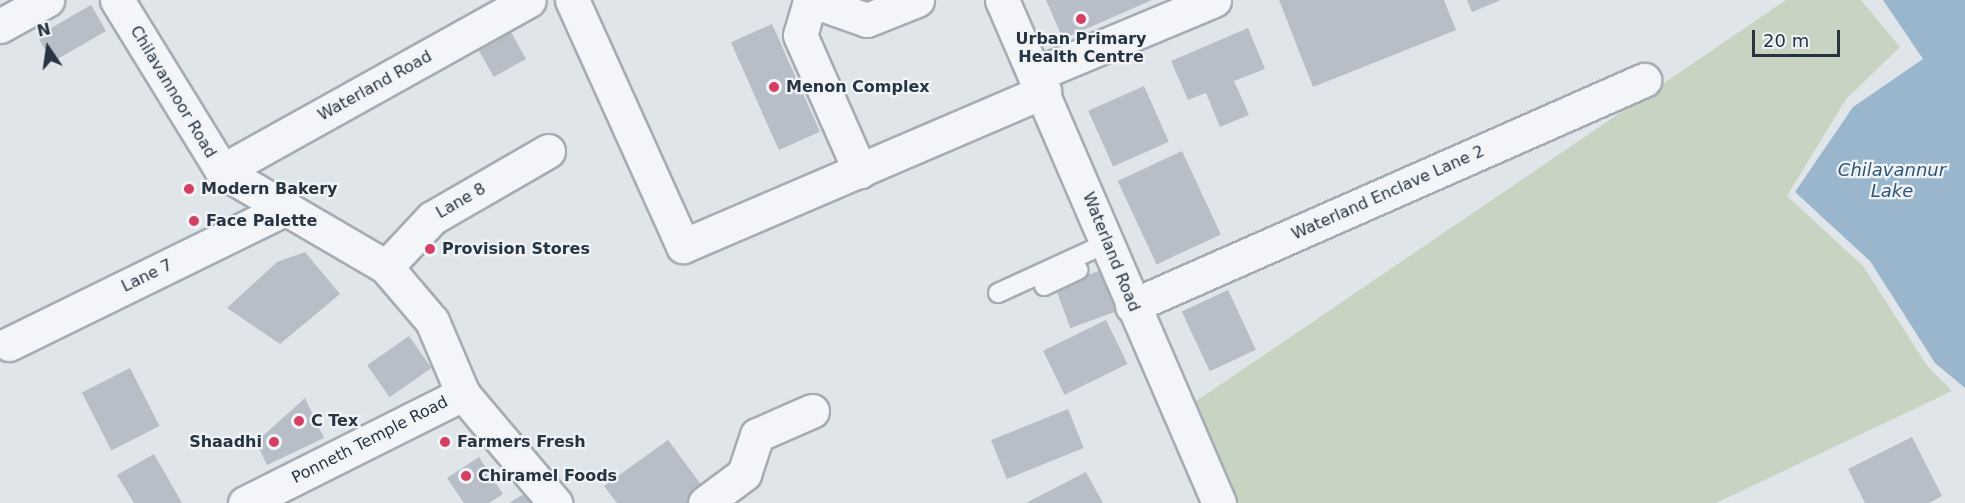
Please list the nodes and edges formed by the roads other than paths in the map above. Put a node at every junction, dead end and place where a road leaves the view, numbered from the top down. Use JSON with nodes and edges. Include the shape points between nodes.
{"nodes":[{"id":1,"x":47,"y":0,"type":"edge"},
{"id":2,"x":117,"y":0,"type":"edge"},
{"id":3,"x":530,"y":0,"type":"edge"},
{"id":4,"x":572,"y":0,"type":"edge"},
{"id":5,"x":917,"y":0,"type":"edge"},
{"id":6,"x":1002,"y":0,"type":"edge"},
{"id":7,"x":1214,"y":0,"type":"edge"},
{"id":8,"x":810,"y":1,"type":"edge"},
{"id":9,"x":0,"y":26,"type":"edge"},
{"id":10,"x":1644,"y":80,"type":"dead end"},
{"id":11,"x":1040,"y":82,"type":"junction"},
{"id":12,"x":548,"y":152,"type":"dead end"},
{"id":13,"x":222,"y":171,"type":"junction"},
{"id":14,"x":860,"y":171,"type":"junction"},
{"id":15,"x":286,"y":207,"type":"junction"},
{"id":16,"x":1109,"y":248,"type":"junction"},
{"id":17,"x":387,"y":267,"type":"junction"},
{"id":18,"x":1044,"y":285,"type":"dead end"},
{"id":19,"x":998,"y":293,"type":"dead end"},
{"id":20,"x":1132,"y":306,"type":"junction"},
{"id":21,"x":9,"y":344,"type":"dead end"},
{"id":22,"x":463,"y":394,"type":"junction"},
{"id":23,"x":812,"y":411,"type":"dead end"},
{"id":24,"x":245,"y":503,"type":"edge"},
{"id":25,"x":555,"y":503,"type":"edge"},
{"id":26,"x":705,"y":503,"type":"edge"},
{"id":27,"x":1219,"y":503,"type":"edge"}],
"edges":[{"from":1,"to":9,"type":"street"},
{"from":2,"to":13,"type":"street","name":"Chilavannoor Road"},
{"from":3,"to":13,"type":"street","name":"Waterland Road"},
{"from":4,"to":14,"type":"street","via":[[683,246]]},
{"from":5,"to":8,"type":"street","via":[[867,20]]},
{"from":6,"to":11,"type":"street","name":"Waterland Road"},
{"from":7,"to":11,"type":"street"},
{"from":8,"to":14,"type":"street","via":[[800,35]]},
{"from":10,"to":20,"type":"street","name":"Waterland Enclave Lane 2"},
{"from":11,"to":14,"type":"street"},
{"from":11,"to":16,"type":"street","name":"Waterland Road"},
{"from":12,"to":17,"type":"street","name":"Lane 8","via":[[432,218]]},
{"from":13,"to":15,"type":"street","name":"Chilavannoor Road"},
{"from":15,"to":17,"type":"street","name":"Chilavannoor Road"},
{"from":15,"to":21,"type":"street","name":"Lane 7"},
{"from":16,"to":18,"type":"lane"},
{"from":16,"to":19,"type":"lane"},
{"from":16,"to":20,"type":"street","name":"Waterland Road"},
{"from":17,"to":22,"type":"street","name":"Chilavannoor Road","via":[[432,321]]},
{"from":20,"to":27,"type":"street","name":"Waterland Road"},
{"from":22,"to":24,"type":"street","name":"Ponneth Temple Road"},
{"from":22,"to":25,"type":"street","name":"Chilavannoor Road"},
{"from":23,"to":26,"type":"street","via":[[757,435],[744,474]]}]}
